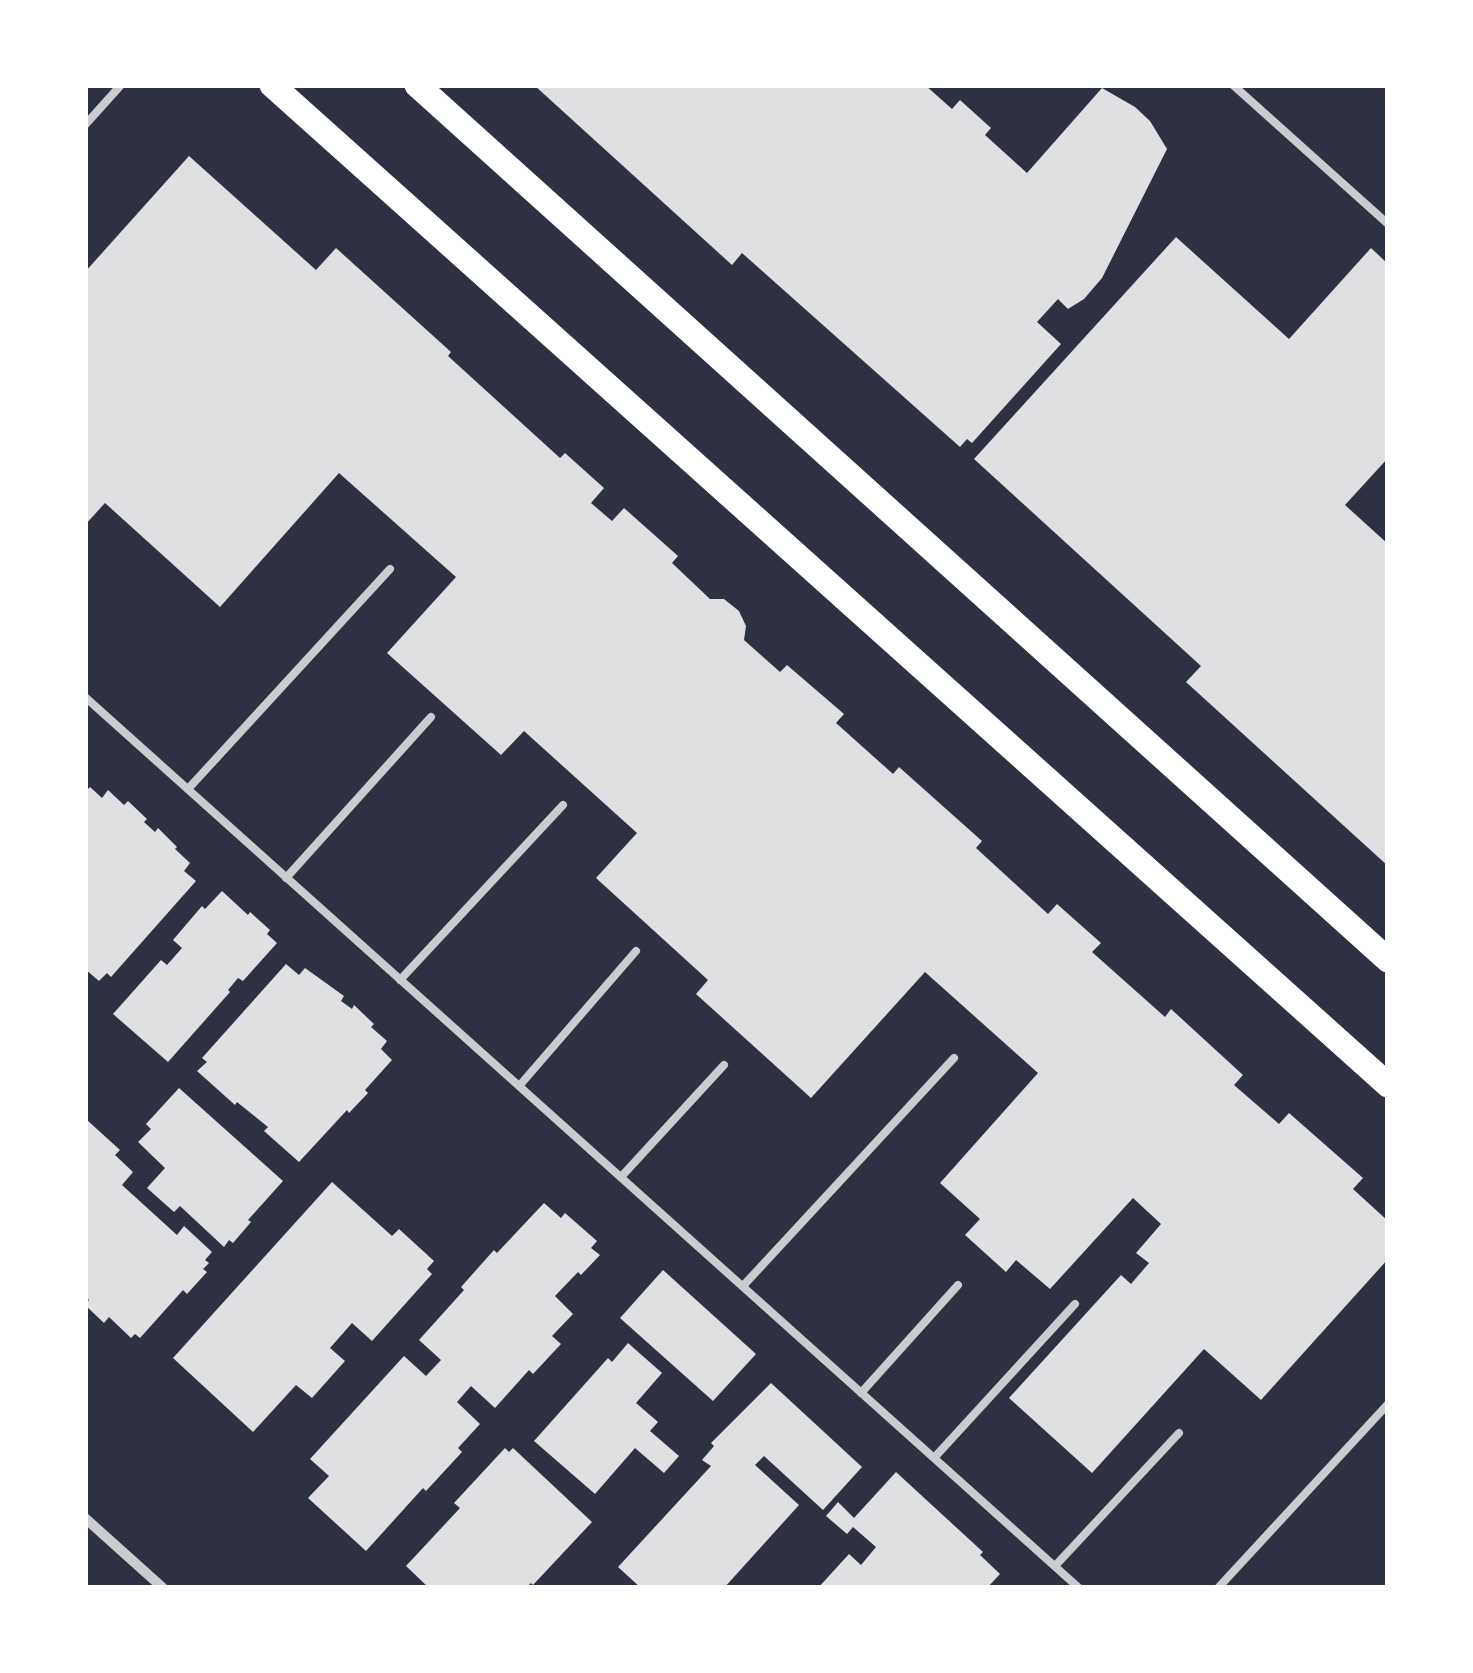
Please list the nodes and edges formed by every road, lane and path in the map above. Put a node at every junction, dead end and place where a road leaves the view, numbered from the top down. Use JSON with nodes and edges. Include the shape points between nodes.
{"nodes":[{"id":1,"x":121,"y":85,"type":"edge"},
{"id":2,"x":272,"y":85,"type":"edge"},
{"id":3,"x":418,"y":85,"type":"edge"},
{"id":4,"x":1233,"y":85,"type":"edge"},
{"id":5,"x":85,"y":125,"type":"edge"},
{"id":6,"x":1388,"y":224,"type":"edge"},
{"id":7,"x":390,"y":569,"type":"dead end"},
{"id":8,"x":85,"y":696,"type":"edge"},
{"id":9,"x":431,"y":717,"type":"dead end"},
{"id":10,"x":188,"y":789,"type":"junction"},
{"id":11,"x":563,"y":805,"type":"dead end"},
{"id":12,"x":286,"y":878,"type":"junction"},
{"id":13,"x":636,"y":951,"type":"dead end"},
{"id":14,"x":1388,"y":960,"type":"edge"},
{"id":15,"x":400,"y":980,"type":"junction"},
{"id":16,"x":954,"y":1058,"type":"dead end"},
{"id":17,"x":724,"y":1065,"type":"dead end"},
{"id":18,"x":520,"y":1085,"type":"junction"},
{"id":19,"x":1388,"y":1085,"type":"edge"},
{"id":20,"x":621,"y":1176,"type":"junction"},
{"id":21,"x":958,"y":1285,"type":"dead end"},
{"id":22,"x":743,"y":1286,"type":"junction"},
{"id":23,"x":1075,"y":1304,"type":"dead end"},
{"id":24,"x":861,"y":1393,"type":"junction"},
{"id":25,"x":1388,"y":1404,"type":"edge"},
{"id":26,"x":1179,"y":1433,"type":"dead end"},
{"id":27,"x":934,"y":1458,"type":"junction"},
{"id":28,"x":85,"y":1518,"type":"edge"},
{"id":29,"x":1056,"y":1566,"type":"junction"},
{"id":30,"x":163,"y":1588,"type":"edge"},
{"id":31,"x":1080,"y":1588,"type":"edge"},
{"id":32,"x":1218,"y":1588,"type":"edge"}],
"edges":[{"from":1,"to":5,"type":"lane"},
{"from":2,"to":19,"type":"main road"},
{"from":3,"to":14,"type":"main road"},
{"from":4,"to":6,"type":"lane"},
{"from":7,"to":10,"type":"lane"},
{"from":8,"to":10,"type":"lane"},
{"from":9,"to":12,"type":"lane"},
{"from":10,"to":12,"type":"lane"},
{"from":11,"to":15,"type":"lane"},
{"from":12,"to":15,"type":"lane"},
{"from":13,"to":18,"type":"lane"},
{"from":15,"to":18,"type":"lane"},
{"from":16,"to":22,"type":"lane"},
{"from":17,"to":20,"type":"lane"},
{"from":18,"to":20,"type":"lane"},
{"from":20,"to":22,"type":"lane"},
{"from":21,"to":24,"type":"lane"},
{"from":22,"to":24,"type":"lane"},
{"from":23,"to":27,"type":"lane"},
{"from":24,"to":27,"type":"lane"},
{"from":25,"to":32,"type":"lane"},
{"from":26,"to":29,"type":"lane"},
{"from":27,"to":29,"type":"lane"},
{"from":28,"to":30,"type":"street"},
{"from":29,"to":31,"type":"lane"}]}
